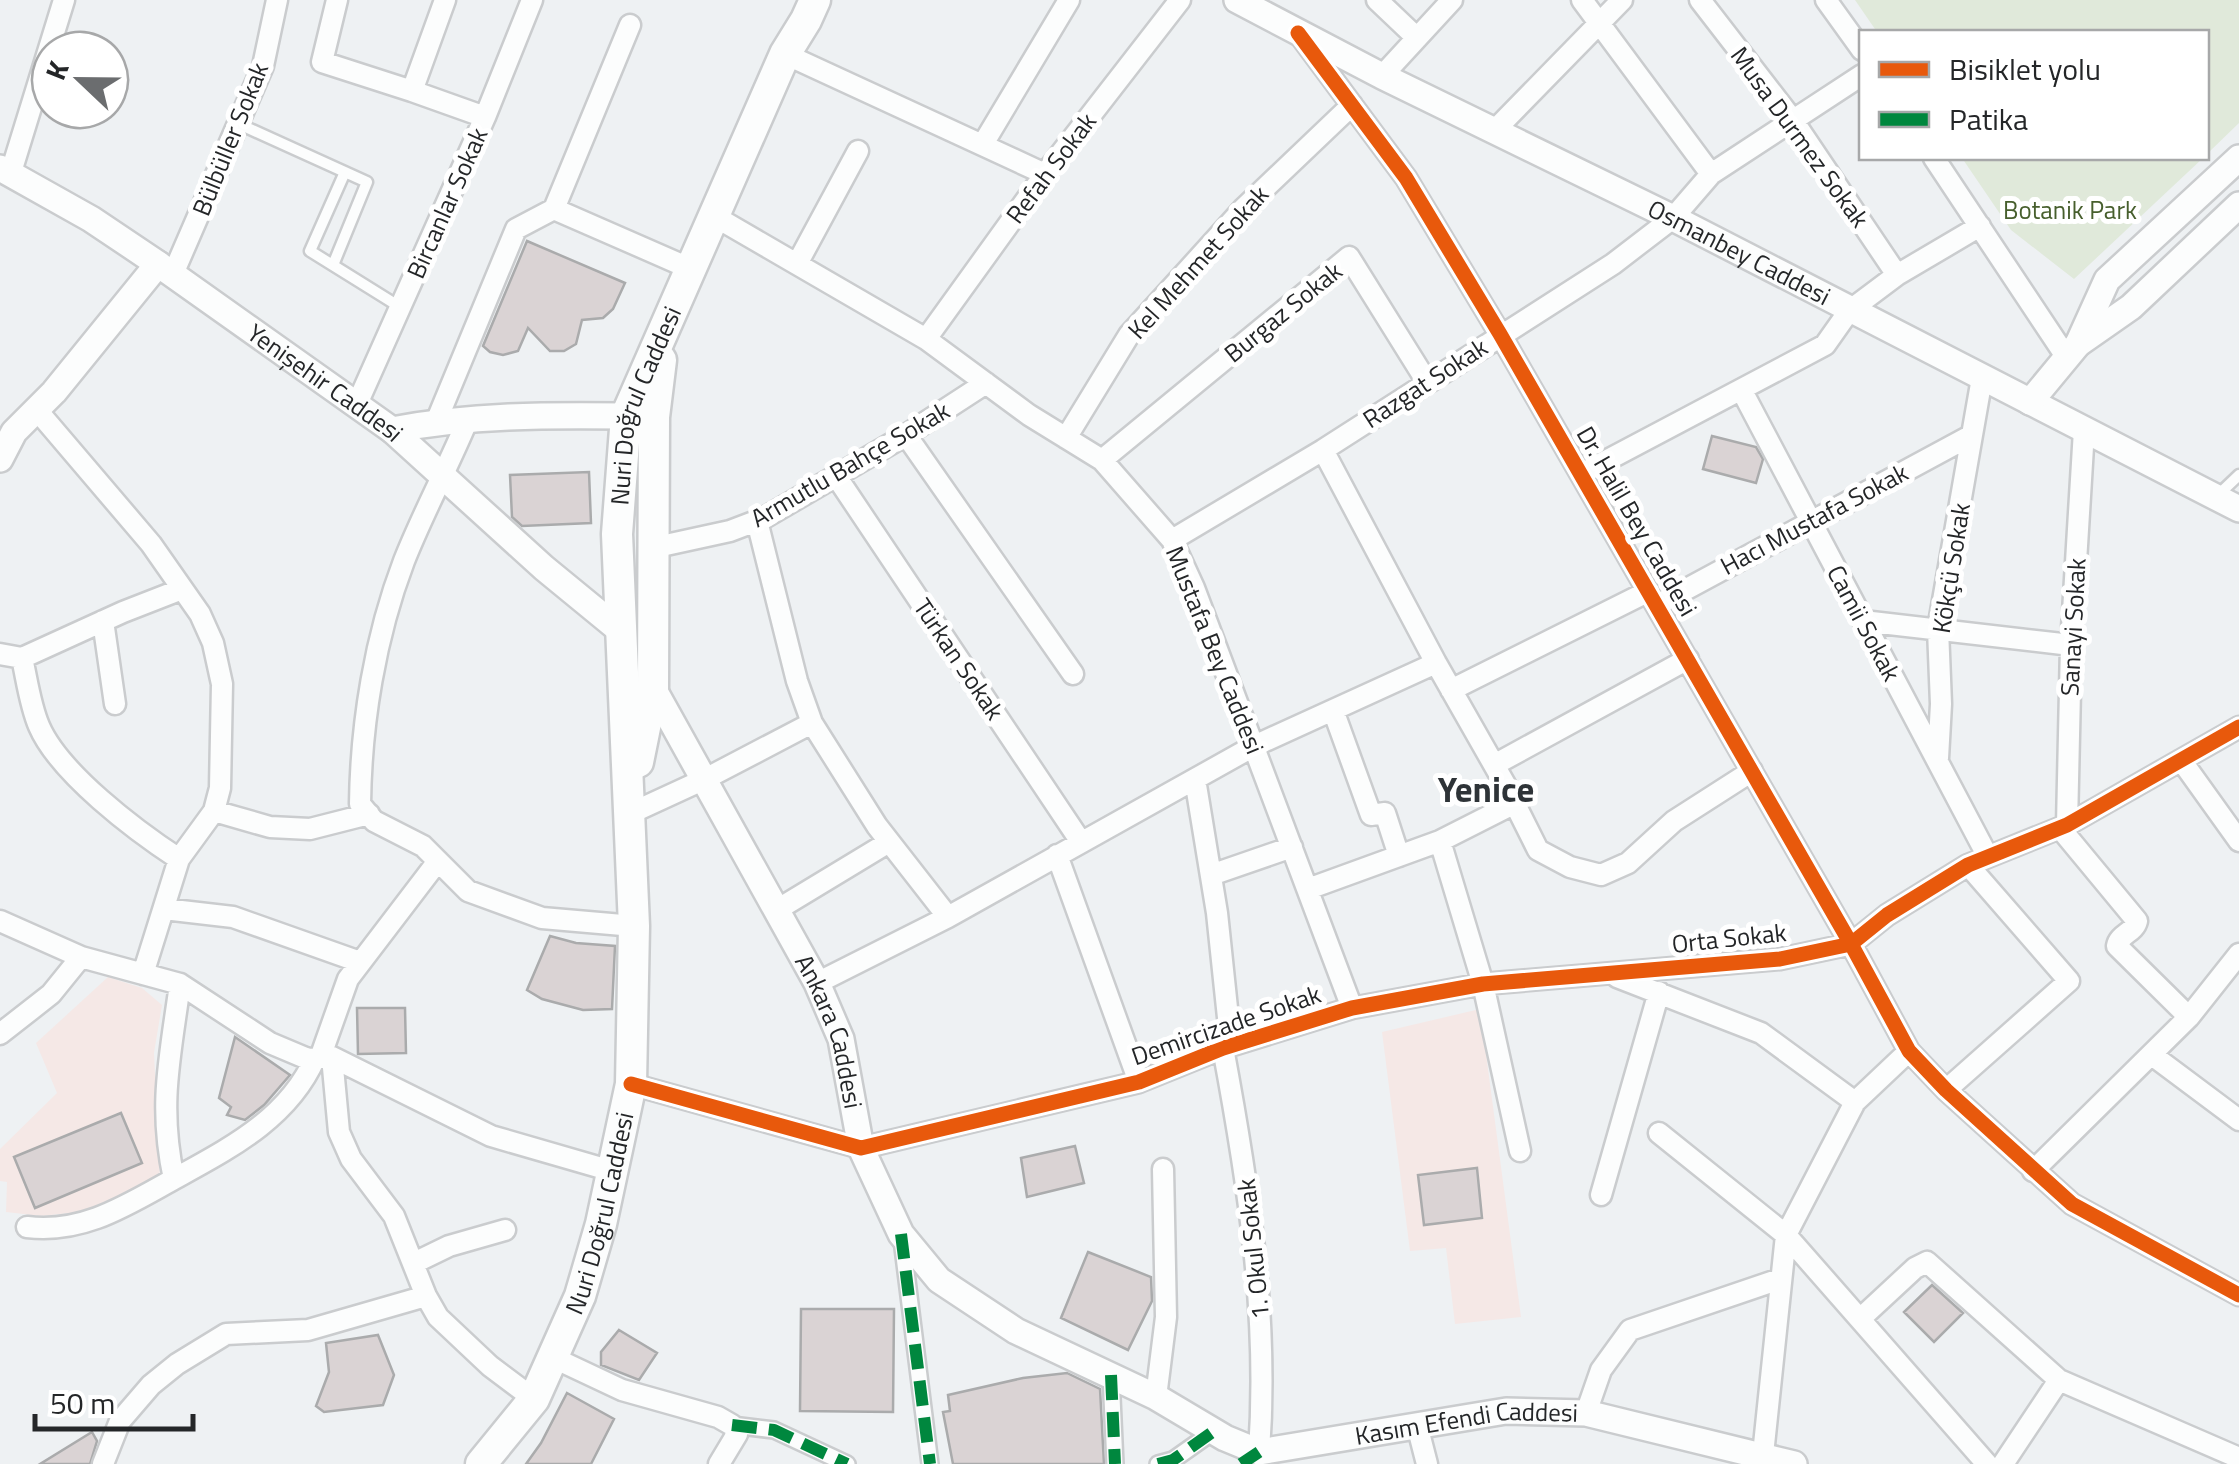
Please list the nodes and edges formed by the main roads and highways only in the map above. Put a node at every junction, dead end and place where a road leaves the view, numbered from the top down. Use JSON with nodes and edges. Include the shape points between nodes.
{"nodes":[{"id":1,"x":800,"y":0,"type":"edge"},
{"id":2,"x":815,"y":0,"type":"edge"},
{"id":3,"x":784,"y":54,"type":"junction"},
{"id":4,"x":640,"y":416,"type":"junction"},
{"id":5,"x":628,"y":814,"type":"junction"},
{"id":6,"x":481,"y":1464,"type":"edge"}],
"edges":[{"from":1,"to":3,"type":"main road"},
{"from":2,"to":3,"type":"main road"},
{"from":3,"to":4,"type":"main road","name":"Nuri Doğrul Caddesi","via":[[667,318]]},
{"from":4,"to":5,"type":"main road","name":"Nuri Doğrul Caddesi","via":[[617,534]]},
{"from":4,"to":5,"type":"main road","name":"Nuri Doğrul Caddesi","via":[[655,631],[653,688]]},
{"from":5,"to":6,"type":"main road","name":"Nuri Doğrul Caddesi","via":[[631,1084],[601,1224],[557,1360]]}]}
